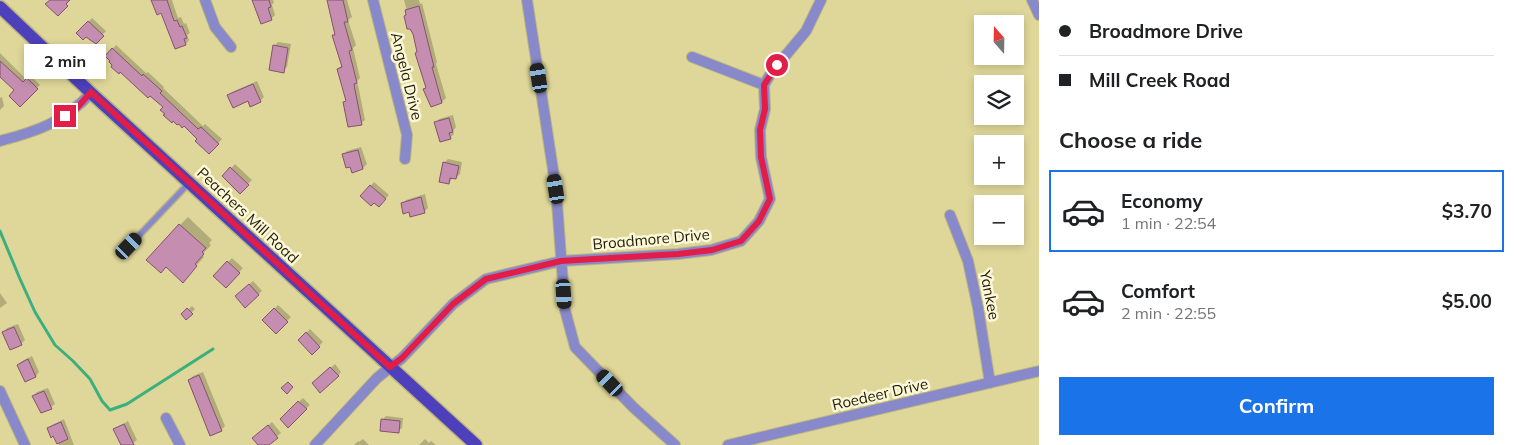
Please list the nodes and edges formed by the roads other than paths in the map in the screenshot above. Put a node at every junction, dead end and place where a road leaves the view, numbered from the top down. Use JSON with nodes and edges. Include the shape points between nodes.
{"nodes":[{"id":1,"x":205,"y":0,"type":"edge"},
{"id":2,"x":373,"y":0,"type":"edge"},
{"id":3,"x":527,"y":0,"type":"edge"},
{"id":4,"x":821,"y":0,"type":"edge"},
{"id":5,"x":1032,"y":0,"type":"edge"},
{"id":6,"x":0,"y":7,"type":"edge"},
{"id":7,"x":1039,"y":15,"type":"edge"},
{"id":8,"x":231,"y":48,"type":"dead end"},
{"id":9,"x":692,"y":57,"type":"dead end"},
{"id":10,"x":764,"y":85,"type":"junction"},
{"id":11,"x":91,"y":92,"type":"junction"},
{"id":12,"x":0,"y":141,"type":"edge"},
{"id":13,"x":405,"y":159,"type":"dead end"},
{"id":14,"x":189,"y":183,"type":"junction"},
{"id":15,"x":950,"y":215,"type":"dead end"},
{"id":16,"x":129,"y":246,"type":"dead end"},
{"id":17,"x":561,"y":261,"type":"junction"},
{"id":18,"x":390,"y":367,"type":"junction"},
{"id":19,"x":1039,"y":371,"type":"edge"},
{"id":20,"x":990,"y":383,"type":"junction"},
{"id":21,"x":0,"y":391,"type":"edge"},
{"id":22,"x":166,"y":418,"type":"dead end"},
{"id":23,"x":26,"y":445,"type":"edge"},
{"id":24,"x":180,"y":445,"type":"edge"},
{"id":25,"x":315,"y":445,"type":"edge"},
{"id":26,"x":476,"y":445,"type":"edge"},
{"id":27,"x":675,"y":445,"type":"edge"},
{"id":28,"x":728,"y":445,"type":"edge"}],
"edges":[{"from":1,"to":8,"type":"street","via":[[215,27]]},
{"from":2,"to":13,"type":"street","name":"Angela Drive","via":[[407,135]]},
{"from":3,"to":17,"type":"street","via":[[556,189]]},
{"from":4,"to":10,"type":"street","via":[[806,31]]},
{"from":5,"to":7,"type":"street"},
{"from":6,"to":11,"type":"main road","name":"Peachers Mill Road"},
{"from":9,"to":10,"type":"street"},
{"from":10,"to":17,"type":"street","name":"Broadmore Drive","via":[[761,157],[770,199],[759,221],[741,241],[712,250],[678,254]]},
{"from":11,"to":12,"type":"street","via":[[76,109],[52,124]]},
{"from":11,"to":14,"type":"main road","name":"Peachers Mill Road"},
{"from":14,"to":16,"type":"lane"},
{"from":14,"to":18,"type":"main road","name":"Peachers Mill Road"},
{"from":15,"to":20,"type":"street","name":"Yankee","via":[[968,261]]},
{"from":17,"to":18,"type":"street","name":"Broadmore Drive","via":[[486,279],[453,304]]},
{"from":17,"to":27,"type":"street","via":[[565,310],[575,346],[633,407]]},
{"from":18,"to":25,"type":"street","name":"Broadmore Drive"},
{"from":18,"to":26,"type":"main road","name":"Peachers Mill Road"},
{"from":19,"to":20,"type":"street","name":"Roedeer Drive"},
{"from":20,"to":28,"type":"street","name":"Roedeer Drive"},
{"from":21,"to":23,"type":"street"},
{"from":22,"to":24,"type":"street"}]}
